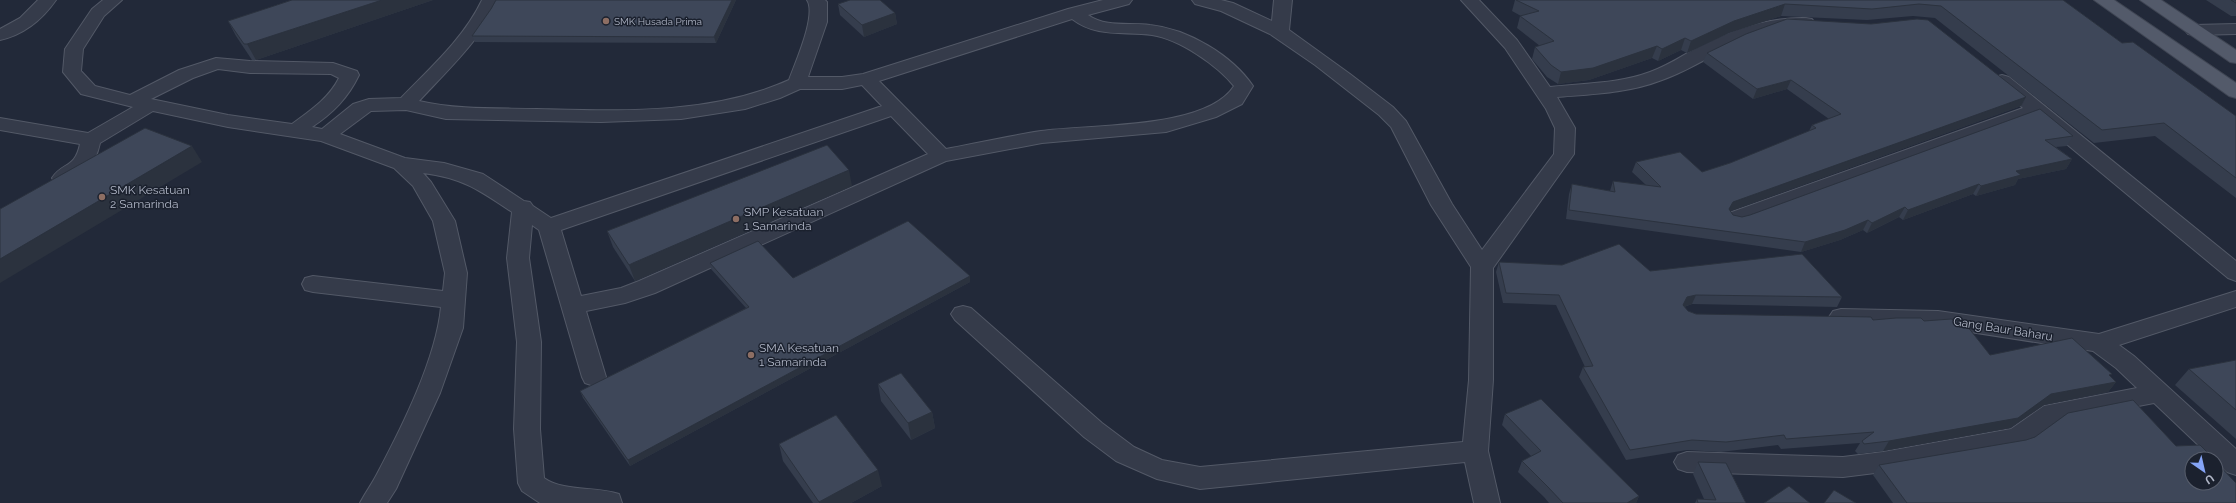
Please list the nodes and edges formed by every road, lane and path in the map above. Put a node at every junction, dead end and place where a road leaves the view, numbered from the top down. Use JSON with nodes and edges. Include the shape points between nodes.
{"nodes":[{"id":1,"x":47,"y":0,"type":"edge"},
{"id":2,"x":491,"y":0,"type":"edge"},
{"id":3,"x":816,"y":0,"type":"edge"},
{"id":4,"x":1201,"y":0,"type":"edge"},
{"id":5,"x":1283,"y":0,"type":"edge"},
{"id":6,"x":1470,"y":0,"type":"edge"},
{"id":7,"x":2103,"y":0,"type":"edge"},
{"id":8,"x":2149,"y":0,"type":"edge"},
{"id":9,"x":1116,"y":1,"type":"edge"},
{"id":10,"x":105,"y":7,"type":"edge"},
{"id":11,"x":1074,"y":13,"type":"junction"},
{"id":12,"x":1821,"y":24,"type":"edge"},
{"id":13,"x":2236,"y":29,"type":"edge"},
{"id":14,"x":2194,"y":30,"type":"junction"},
{"id":15,"x":1280,"y":31,"type":"junction"},
{"id":16,"x":0,"y":35,"type":"edge"},
{"id":17,"x":2236,"y":58,"type":"edge"},
{"id":18,"x":1989,"y":70,"type":"edge"},
{"id":19,"x":866,"y":79,"type":"junction"},
{"id":20,"x":797,"y":83,"type":"junction"},
{"id":21,"x":1545,"y":92,"type":"junction"},
{"id":22,"x":2236,"y":92,"type":"edge"},
{"id":23,"x":141,"y":103,"type":"junction"},
{"id":24,"x":406,"y":104,"type":"junction"},
{"id":25,"x":895,"y":108,"type":"junction"},
{"id":26,"x":2038,"y":109,"type":"junction"},
{"id":27,"x":0,"y":124,"type":"edge"},
{"id":28,"x":296,"y":130,"type":"junction"},
{"id":29,"x":326,"y":136,"type":"junction"},
{"id":30,"x":91,"y":140,"type":"junction"},
{"id":31,"x":941,"y":156,"type":"junction"},
{"id":32,"x":401,"y":164,"type":"junction"},
{"id":33,"x":42,"y":189,"type":"edge"},
{"id":34,"x":523,"y":208,"type":"junction"},
{"id":35,"x":1737,"y":218,"type":"edge"},
{"id":36,"x":549,"y":226,"type":"junction"},
{"id":37,"x":1482,"y":267,"type":"junction"},
{"id":38,"x":2236,"y":273,"type":"edge"},
{"id":39,"x":314,"y":284,"type":"dead end"},
{"id":40,"x":2236,"y":299,"type":"edge"},
{"id":41,"x":454,"y":300,"type":"junction"},
{"id":42,"x":573,"y":306,"type":"junction"},
{"id":43,"x":963,"y":314,"type":"dead end"},
{"id":44,"x":1819,"y":316,"type":"edge"},
{"id":45,"x":2099,"y":343,"type":"junction"},
{"id":46,"x":594,"y":378,"type":"dead end"},
{"id":47,"x":2159,"y":393,"type":"junction"},
{"id":48,"x":1476,"y":451,"type":"junction"},
{"id":49,"x":1687,"y":462,"type":"dead end"},
{"id":50,"x":2236,"y":465,"type":"edge"},
{"id":51,"x":609,"y":502,"type":"dead end"},
{"id":52,"x":373,"y":503,"type":"edge"},
{"id":53,"x":1487,"y":503,"type":"edge"}],
"edges":[{"from":1,"to":16,"type":"street","via":[[25,23]]},
{"from":2,"to":24,"type":"street","via":[[488,8],[463,41]]},
{"from":3,"to":20,"type":"street","via":[[818,22]]},
{"from":4,"to":15,"type":"street","via":[[1234,10]]},
{"from":5,"to":15,"type":"street"},
{"from":6,"to":21,"type":"street","via":[[1512,44]]},
{"from":7,"to":22,"type":"main road"},
{"from":8,"to":14,"type":"main road"},
{"from":9,"to":11,"type":"street"},
{"from":10,"to":23,"type":"street","via":[[74,49],[72,72],[88,90]]},
{"from":11,"to":19,"type":"street"},
{"from":11,"to":31,"type":"street","via":[[1087,23],[1104,29],[1146,30],[1173,35],[1228,68],[1244,86],[1235,100],[1209,114],[1166,126],[1042,137]]},
{"from":12,"to":21,"type":"street","via":[[1792,22],[1765,26],[1729,40],[1683,65],[1648,79]]},
{"from":13,"to":14,"type":"street"},
{"from":14,"to":17,"type":"main road"},
{"from":15,"to":37,"type":"street","via":[[1386,111],[1399,125],[1442,205]]},
{"from":18,"to":26,"type":"street"},
{"from":19,"to":20,"type":"street","via":[[842,83]]},
{"from":19,"to":25,"type":"street"},
{"from":20,"to":24,"type":"street","via":[[738,105],[681,113],[601,116],[446,113]]},
{"from":21,"to":37,"type":"street","via":[[1565,128],[1564,154]]},
{"from":23,"to":28,"type":"street","via":[[228,121]]},
{"from":23,"to":28,"type":"street","via":[[186,74],[216,63],[250,67],[333,69],[350,74],[344,88],[332,104]]},
{"from":23,"to":30,"type":"street"},
{"from":24,"to":29,"type":"street","via":[[369,105],[360,108]]},
{"from":25,"to":31,"type":"street"},
{"from":25,"to":36,"type":"street"},
{"from":26,"to":35,"type":"street"},
{"from":26,"to":38,"type":"street"},
{"from":27,"to":30,"type":"street"},
{"from":28,"to":29,"type":"street"},
{"from":29,"to":32,"type":"street"},
{"from":30,"to":33,"type":"street","via":[[84,164]]},
{"from":31,"to":42,"type":"street","via":[[647,287]]},
{"from":32,"to":34,"type":"street","via":[[444,169],[476,179]]},
{"from":32,"to":41,"type":"street","via":[[421,182],[444,221],[456,272]]},
{"from":34,"to":36,"type":"street"},
{"from":34,"to":51,"type":"street","via":[[518,258],[529,342],[527,429],[531,483],[546,494]]},
{"from":36,"to":42,"type":"street"},
{"from":37,"to":48,"type":"street","via":[[1481,380]]},
{"from":39,"to":41,"type":"street"},
{"from":40,"to":45,"type":"street","name":"Gang Baur Baharu"},
{"from":41,"to":52,"type":"street","via":[[450,328],[428,393],[387,481]]},
{"from":42,"to":46,"type":"street"},
{"from":43,"to":48,"type":"street","via":[[1093,430],[1125,454],[1157,469],[1200,478]]},
{"from":44,"to":45,"type":"street","name":"Gang Baur Baharu","via":[[1938,319]]},
{"from":45,"to":47,"type":"street","via":[[2125,362]]},
{"from":47,"to":49,"type":"street","via":[[2053,413],[2018,438],[1883,462],[1843,467]]},
{"from":47,"to":50,"type":"street"},
{"from":48,"to":53,"type":"street"}]}
